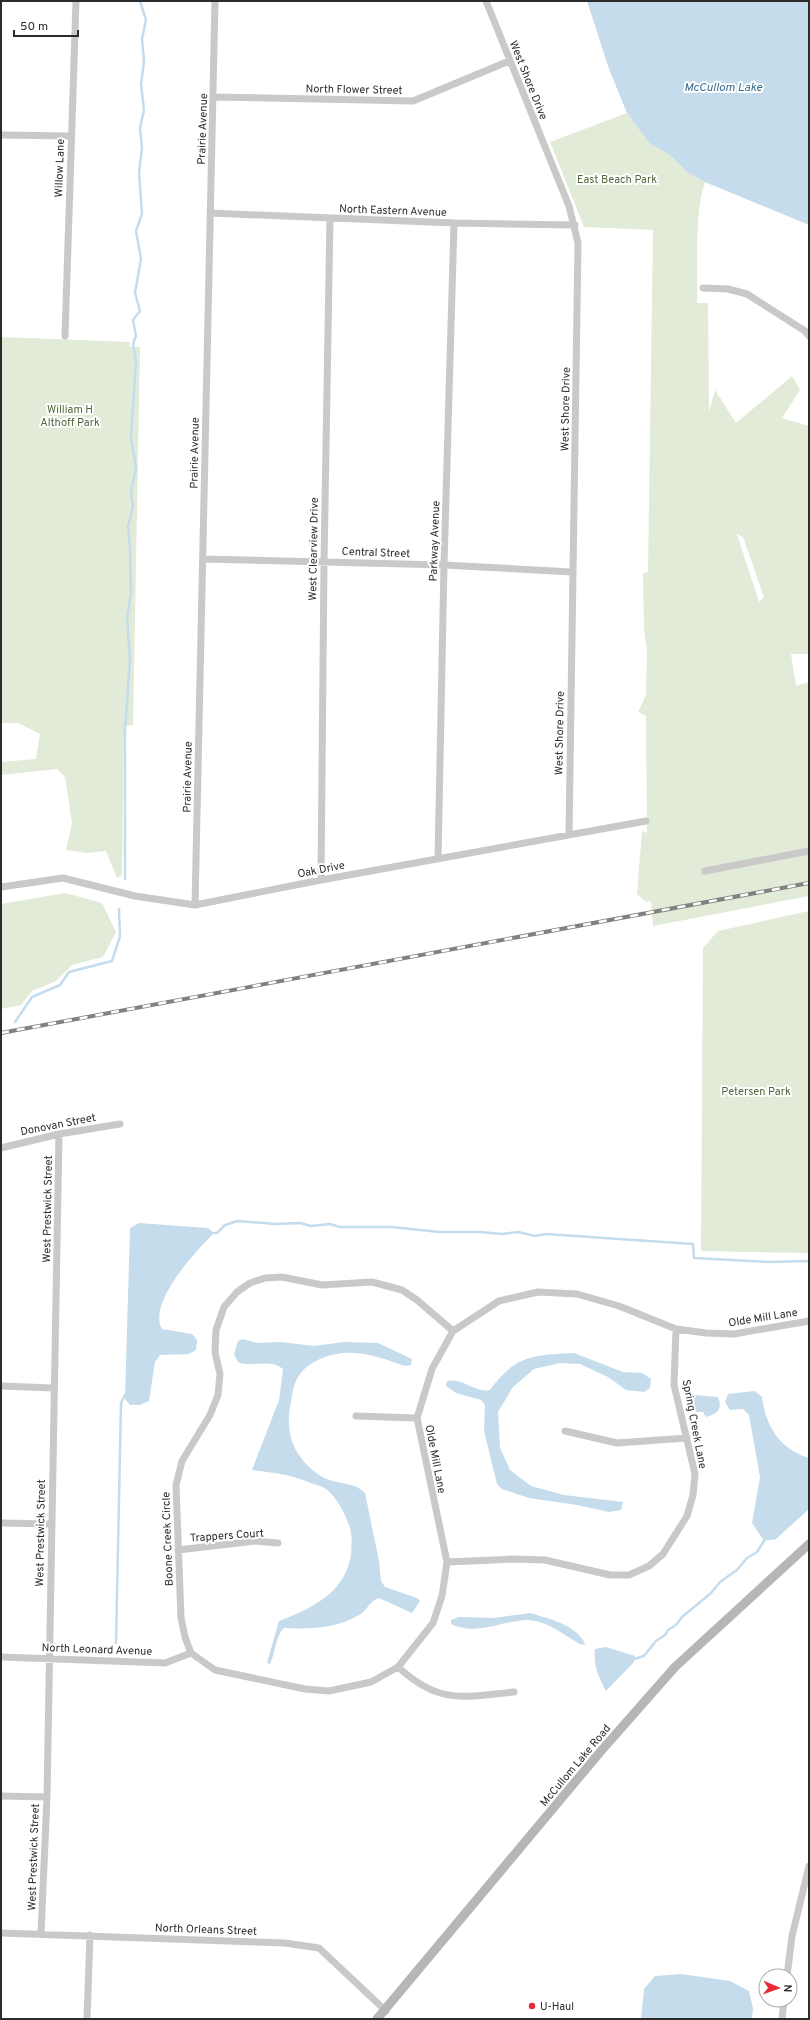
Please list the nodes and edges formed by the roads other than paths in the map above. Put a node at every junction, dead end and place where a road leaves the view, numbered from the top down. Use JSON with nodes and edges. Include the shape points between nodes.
{"nodes":[{"id":1,"x":76,"y":1,"type":"edge"},
{"id":2,"x":216,"y":1,"type":"edge"},
{"id":3,"x":486,"y":1,"type":"edge"},
{"id":4,"x":509,"y":61,"type":"junction"},
{"id":5,"x":214,"y":97,"type":"junction"},
{"id":6,"x":1,"y":135,"type":"edge"},
{"id":7,"x":70,"y":136,"type":"junction"},
{"id":8,"x":210,"y":213,"type":"junction"},
{"id":9,"x":330,"y":218,"type":"junction"},
{"id":10,"x":454,"y":223,"type":"junction"},
{"id":11,"x":575,"y":225,"type":"junction"},
{"id":12,"x":703,"y":288,"type":"dead end"},
{"id":13,"x":65,"y":336,"type":"dead end"},
{"id":14,"x":809,"y":336,"type":"edge"},
{"id":15,"x":203,"y":559,"type":"junction"},
{"id":16,"x":324,"y":561,"type":"junction"},
{"id":17,"x":444,"y":565,"type":"junction"},
{"id":18,"x":572,"y":572,"type":"junction"},
{"id":19,"x":646,"y":821,"type":"dead end"},
{"id":20,"x":569,"y":834,"type":"junction"},
{"id":21,"x":809,"y":851,"type":"edge"},
{"id":22,"x":438,"y":860,"type":"junction"},
{"id":23,"x":704,"y":871,"type":"dead end"},
{"id":24,"x":321,"y":880,"type":"junction"},
{"id":25,"x":1,"y":886,"type":"edge"},
{"id":26,"x":196,"y":905,"type":"junction"},
{"id":27,"x":120,"y":1124,"type":"dead end"},
{"id":28,"x":59,"y":1134,"type":"junction"},
{"id":29,"x":1,"y":1148,"type":"edge"},
{"id":30,"x":809,"y":1321,"type":"edge"},
{"id":31,"x":676,"y":1329,"type":"junction"},
{"id":32,"x":452,"y":1331,"type":"junction"},
{"id":33,"x":1,"y":1386,"type":"edge"},
{"id":34,"x":53,"y":1388,"type":"junction"},
{"id":35,"x":356,"y":1416,"type":"dead end"},
{"id":36,"x":417,"y":1418,"type":"junction"},
{"id":37,"x":565,"y":1432,"type":"dead end"},
{"id":38,"x":687,"y":1438,"type":"junction"},
{"id":39,"x":1,"y":1523,"type":"edge"},
{"id":40,"x":51,"y":1524,"type":"junction"},
{"id":41,"x":278,"y":1543,"type":"dead end"},
{"id":42,"x":809,"y":1544,"type":"edge"},
{"id":43,"x":178,"y":1550,"type":"junction"},
{"id":44,"x":447,"y":1562,"type":"junction"},
{"id":45,"x":191,"y":1653,"type":"junction"},
{"id":46,"x":1,"y":1658,"type":"edge"},
{"id":47,"x":49,"y":1659,"type":"junction"},
{"id":48,"x":398,"y":1667,"type":"junction"},
{"id":49,"x":514,"y":1692,"type":"dead end"},
{"id":50,"x":1,"y":1796,"type":"edge"},
{"id":51,"x":47,"y":1797,"type":"junction"},
{"id":52,"x":809,"y":1866,"type":"edge"},
{"id":53,"x":1,"y":1933,"type":"edge"},
{"id":54,"x":41,"y":1933,"type":"junction"},
{"id":55,"x":90,"y":1935,"type":"junction"},
{"id":56,"x":788,"y":1968,"type":"edge"},
{"id":57,"x":783,"y":2008,"type":"edge"},
{"id":58,"x":386,"y":2011,"type":"junction"},
{"id":59,"x":87,"y":2019,"type":"edge"},
{"id":60,"x":377,"y":2019,"type":"edge"},
{"id":61,"x":782,"y":2019,"type":"edge"}],
"edges":[{"from":1,"to":7,"type":"street","name":"Willow Lane"},
{"from":2,"to":5,"type":"street","name":"Prairie Avenue"},
{"from":3,"to":4,"type":"street","name":"West Shore Drive"},
{"from":4,"to":5,"type":"street","name":"North Flower Street","via":[[412,101]]},
{"from":4,"to":11,"type":"street","name":"West Shore Drive"},
{"from":5,"to":8,"type":"street","name":"Prairie Avenue"},
{"from":6,"to":7,"type":"street"},
{"from":7,"to":13,"type":"street","name":"Willow Lane"},
{"from":8,"to":9,"type":"street","name":"North Eastern Avenue"},
{"from":8,"to":15,"type":"street","name":"Prairie Avenue"},
{"from":9,"to":10,"type":"street","name":"North Eastern Avenue"},
{"from":9,"to":16,"type":"street","name":"West Clearview Drive"},
{"from":10,"to":11,"type":"street","name":"North Eastern Avenue"},
{"from":10,"to":17,"type":"street","name":"Parkway Avenue"},
{"from":11,"to":18,"type":"street","name":"West Shore Drive","via":[[579,265]]},
{"from":12,"to":14,"type":"street","via":[[728,289],[748,294]]},
{"from":15,"to":16,"type":"street","name":"Central Street"},
{"from":15,"to":26,"type":"street","name":"Prairie Avenue"},
{"from":16,"to":17,"type":"street","name":"Central Street"},
{"from":16,"to":24,"type":"street","name":"West Clearview Drive"},
{"from":17,"to":18,"type":"street","name":"Central Street"},
{"from":17,"to":22,"type":"street","name":"Parkway Avenue"},
{"from":18,"to":20,"type":"street","name":"West Shore Drive"},
{"from":19,"to":20,"type":"street","name":"Oak Drive"},
{"from":20,"to":22,"type":"street","name":"Oak Drive"},
{"from":21,"to":23,"type":"street"},
{"from":22,"to":24,"type":"street","name":"Oak Drive"},
{"from":24,"to":26,"type":"street","name":"Oak Drive"},
{"from":25,"to":26,"type":"street","name":"Oak Drive","via":[[63,878],[135,896]]},
{"from":27,"to":28,"type":"street","name":"Donovan Street"},
{"from":28,"to":29,"type":"street","name":"Donovan Street"},
{"from":28,"to":34,"type":"street","name":"West Prestwick Street"},
{"from":30,"to":31,"type":"street","name":"Olde Mill Lane","via":[[734,1334]]},
{"from":31,"to":32,"type":"street","name":"Olde Mill Lane","via":[[619,1306],[577,1294],[538,1292],[499,1301]]},
{"from":31,"to":38,"type":"street","name":"Spring Creek Lane","via":[[674,1385]]},
{"from":32,"to":36,"type":"street","name":"Olde Mill Lane","via":[[432,1369]]},
{"from":32,"to":43,"type":"street","name":"Boone Creek Circle","via":[[402,1290],[372,1282],[322,1285],[282,1277],[265,1278],[250,1283],[237,1292],[224,1307],[216,1330],[215,1352],[220,1374],[218,1395],[210,1415],[182,1461],[176,1485]]},
{"from":33,"to":34,"type":"street"},
{"from":34,"to":40,"type":"street","name":"West Prestwick Street"},
{"from":35,"to":36,"type":"street"},
{"from":36,"to":44,"type":"street","name":"Olde Mill Lane"},
{"from":37,"to":38,"type":"street","via":[[617,1443]]},
{"from":38,"to":44,"type":"street","name":"Spring Creek Lane","via":[[694,1474],[693,1495],[687,1516],[663,1554],[649,1566],[629,1575],[610,1575],[545,1560]]},
{"from":39,"to":40,"type":"street"},
{"from":40,"to":47,"type":"street","name":"West Prestwick Street"},
{"from":41,"to":43,"type":"street","name":"Trappers Court","via":[[255,1542]]},
{"from":42,"to":58,"type":"street","name":"McCullom Lake Road","via":[[675,1667],[601,1751]]},
{"from":43,"to":45,"type":"street","name":"Boone Creek Circle","via":[[181,1618]]},
{"from":44,"to":48,"type":"street","name":"Olde Mill Lane","via":[[442,1596],[433,1623]]},
{"from":45,"to":47,"type":"street","name":"North Leonard Avenue","via":[[165,1662]]},
{"from":45,"to":48,"type":"street","name":"Olde Mill Lane","via":[[215,1670],[305,1690],[329,1691],[371,1682]]},
{"from":46,"to":47,"type":"street","name":"North Leonard Avenue"},
{"from":47,"to":51,"type":"street","name":"West Prestwick Street"},
{"from":48,"to":49,"type":"street","via":[[414,1681],[437,1693],[461,1697]]},
{"from":50,"to":51,"type":"street"},
{"from":51,"to":54,"type":"street","name":"West Prestwick Street"},
{"from":52,"to":56,"type":"street","via":[[792,1936]]},
{"from":53,"to":54,"type":"street","name":"North Orleans Street"},
{"from":54,"to":55,"type":"street","name":"North Orleans Street"},
{"from":55,"to":58,"type":"street","name":"North Orleans Street","via":[[285,1942],[319,1948]]},
{"from":55,"to":59,"type":"street"},
{"from":57,"to":61,"type":"street"},
{"from":58,"to":60,"type":"street","name":"McCullom Lake Road"}]}
